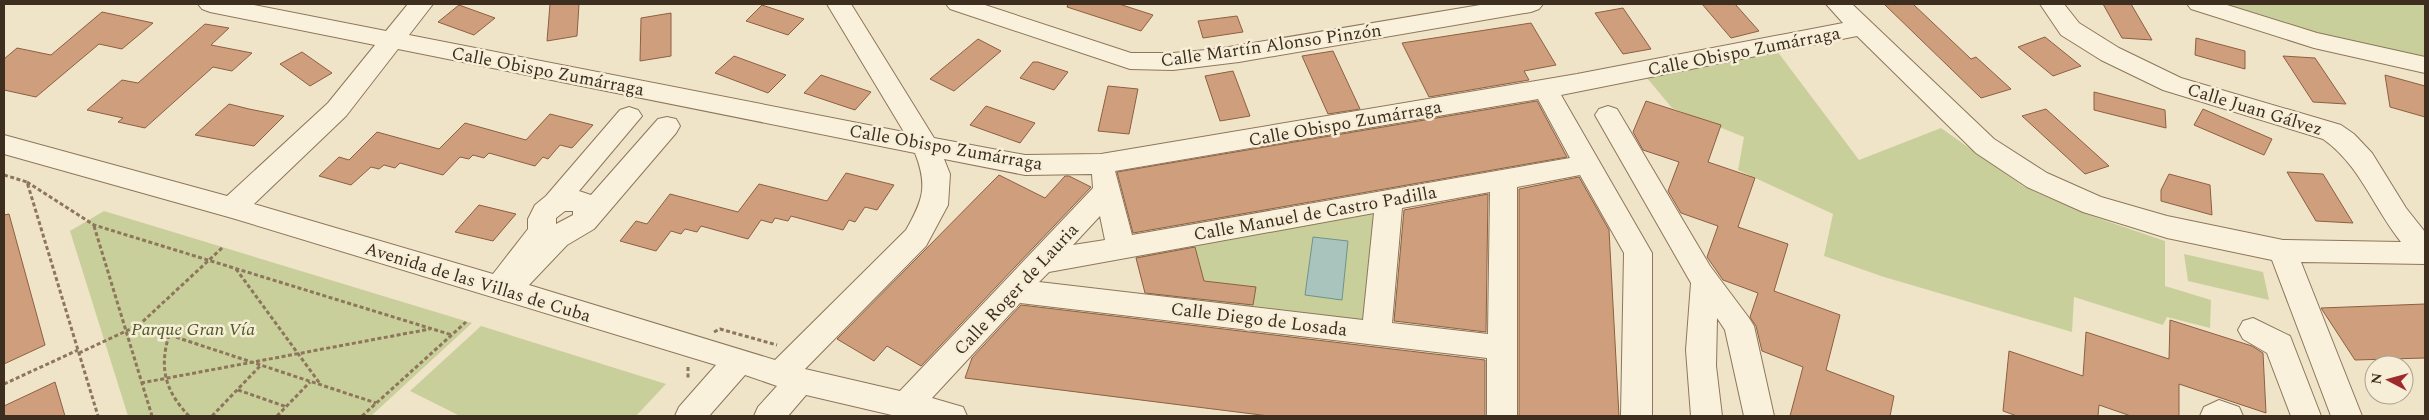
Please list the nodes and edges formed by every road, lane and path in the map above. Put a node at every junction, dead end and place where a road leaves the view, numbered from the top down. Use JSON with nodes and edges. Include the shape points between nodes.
{"nodes":[{"id":1,"x":210,"y":4,"type":"edge"},
{"id":2,"x":421,"y":4,"type":"edge"},
{"id":3,"x":839,"y":4,"type":"edge"},
{"id":4,"x":958,"y":4,"type":"edge"},
{"id":5,"x":1450,"y":4,"type":"edge"},
{"id":6,"x":1531,"y":4,"type":"edge"},
{"id":7,"x":1838,"y":4,"type":"edge"},
{"id":8,"x":2052,"y":4,"type":"edge"},
{"id":9,"x":2199,"y":4,"type":"edge"},
{"id":10,"x":1476,"y":13,"type":"junction"},
{"id":11,"x":1862,"y":27,"type":"junction"},
{"id":12,"x":391,"y":39,"type":"junction"},
{"id":13,"x":2425,"y":66,"type":"edge"},
{"id":14,"x":1545,"y":88,"type":"junction"},
{"id":15,"x":1608,"y":115,"type":"dead end"},
{"id":16,"x":629,"y":116,"type":"dead end"},
{"id":17,"x":667,"y":126,"type":"dead end"},
{"id":18,"x":1624,"y":143,"type":"junction"},
{"id":19,"x":4,"y":145,"type":"edge"},
{"id":20,"x":926,"y":146,"type":"junction"},
{"id":21,"x":1585,"y":157,"type":"junction"},
{"id":22,"x":1101,"y":164,"type":"junction"},
{"id":23,"x":4,"y":174,"type":"edge"},
{"id":24,"x":1504,"y":179,"type":"junction"},
{"id":25,"x":27,"y":182,"type":"junction"},
{"id":26,"x":1107,"y":190,"type":"junction"},
{"id":27,"x":559,"y":197,"type":"dead end"},
{"id":28,"x":1389,"y":200,"type":"junction"},
{"id":29,"x":232,"y":208,"type":"junction"},
{"id":30,"x":94,"y":225,"type":"junction"},
{"id":31,"x":223,"y":247,"type":"dead end"},
{"id":32,"x":1120,"y":248,"type":"junction"},
{"id":33,"x":2283,"y":251,"type":"junction"},
{"id":34,"x":2425,"y":252,"type":"edge"},
{"id":35,"x":209,"y":260,"type":"junction"},
{"id":36,"x":1041,"y":262,"type":"junction"},
{"id":37,"x":236,"y":269,"type":"junction"},
{"id":38,"x":1705,"y":283,"type":"junction"},
{"id":39,"x":501,"y":290,"type":"junction"},
{"id":40,"x":1014,"y":291,"type":"junction"},
{"id":41,"x":466,"y":322,"type":"dead end"},
{"id":42,"x":139,"y":325,"type":"junction"},
{"id":43,"x":430,"y":329,"type":"junction"},
{"id":44,"x":2253,"y":330,"type":"dead end"},
{"id":45,"x":125,"y":332,"type":"junction"},
{"id":46,"x":1376,"y":333,"type":"junction"},
{"id":47,"x":712,"y":334,"type":"dead end"},
{"id":48,"x":169,"y":335,"type":"junction"},
{"id":49,"x":452,"y":335,"type":"junction"},
{"id":50,"x":1503,"y":348,"type":"junction"},
{"id":51,"x":78,"y":352,"type":"junction"},
{"id":52,"x":298,"y":353,"type":"junction"},
{"id":53,"x":739,"y":361,"type":"junction"},
{"id":54,"x":251,"y":362,"type":"junction"},
{"id":55,"x":261,"y":366,"type":"junction"},
{"id":56,"x":789,"y":368,"type":"junction"},
{"id":57,"x":166,"y":378,"type":"junction"},
{"id":58,"x":310,"y":382,"type":"junction"},
{"id":59,"x":141,"y":383,"type":"junction"},
{"id":60,"x":4,"y":384,"type":"edge"},
{"id":61,"x":321,"y":385,"type":"junction"},
{"id":62,"x":238,"y":390,"type":"junction"},
{"id":63,"x":376,"y":404,"type":"junction"},
{"id":64,"x":286,"y":406,"type":"junction"},
{"id":65,"x":905,"y":406,"type":"junction"},
{"id":66,"x":98,"y":416,"type":"edge"},
{"id":67,"x":152,"y":416,"type":"edge"},
{"id":68,"x":189,"y":416,"type":"edge"},
{"id":69,"x":212,"y":416,"type":"edge"},
{"id":70,"x":277,"y":416,"type":"edge"},
{"id":71,"x":362,"y":416,"type":"edge"},
{"id":72,"x":690,"y":416,"type":"edge"},
{"id":73,"x":770,"y":416,"type":"edge"},
{"id":74,"x":952,"y":416,"type":"edge"},
{"id":75,"x":1502,"y":416,"type":"edge"},
{"id":76,"x":1637,"y":416,"type":"edge"},
{"id":77,"x":1706,"y":416,"type":"edge"},
{"id":78,"x":1759,"y":416,"type":"edge"},
{"id":79,"x":2215,"y":416,"type":"edge"},
{"id":80,"x":2228,"y":416,"type":"edge"},
{"id":81,"x":2306,"y":416,"type":"edge"},
{"id":82,"x":2346,"y":416,"type":"edge"}],
"edges":[{"from":1,"to":12,"type":"street","name":"Calle Obispo Zumárraga"},
{"from":2,"to":12,"type":"street"},
{"from":3,"to":20,"type":"street"},
{"from":4,"to":10,"type":"street","name":"Calle Martín Alonso Pinzón","via":[[1130,61],[1155,63],[1278,47]]},
{"from":5,"to":10,"type":"street"},
{"from":6,"to":10,"type":"street","name":"Calle Martín Alonso Pinzón"},
{"from":7,"to":11,"type":"street"},
{"from":8,"to":34,"type":"street","name":"Calle Juan Gálvez","via":[[2070,29],[2110,54],[2172,84],[2332,132],[2349,143],[2360,154],[2396,215]]},
{"from":9,"to":13,"type":"street","via":[[2314,40]]},
{"from":11,"to":14,"type":"street","name":"Calle Obispo Zumárraga","via":[[1710,60]]},
{"from":11,"to":33,"type":"street","via":[[1985,146],[2037,180],[2093,205],[2167,228]]},
{"from":12,"to":20,"type":"street","name":"Calle Obispo Zumárraga"},
{"from":12,"to":29,"type":"street","via":[[351,94]]},
{"from":14,"to":21,"type":"street"},
{"from":14,"to":22,"type":"street","name":"Calle Obispo Zumárraga"},
{"from":15,"to":18,"type":"street"},
{"from":16,"to":27,"type":"street"},
{"from":17,"to":39,"type":"street","via":[[584,222],[558,238]]},
{"from":18,"to":21,"type":"street","name":"Calle Manuel de Castro Padilla"},
{"from":18,"to":38,"type":"street"},
{"from":19,"to":29,"type":"street","name":"Avenida de las Villas de Cuba"},
{"from":20,"to":22,"type":"street","name":"Calle Obispo Zumárraga","via":[[1025,165]]},
{"from":20,"to":56,"type":"street","via":[[937,174],[934,205],[916,238]]},
{"from":21,"to":24,"type":"street","name":"Calle Manuel de Castro Padilla"},
{"from":21,"to":76,"type":"street","via":[[1638,253]]},
{"from":22,"to":26,"type":"street"},
{"from":23,"to":25,"type":"path"},
{"from":24,"to":28,"type":"street","name":"Calle Manuel de Castro Padilla"},
{"from":24,"to":50,"type":"street"},
{"from":25,"to":30,"type":"path"},
{"from":25,"to":51,"type":"path"},
{"from":26,"to":32,"type":"street"},
{"from":26,"to":36,"type":"street","name":"Calle Roger de Lauria"},
{"from":28,"to":32,"type":"street","name":"Calle Manuel de Castro Padilla"},
{"from":28,"to":46,"type":"street"},
{"from":29,"to":39,"type":"street","name":"Avenida de las Villas de Cuba"},
{"from":30,"to":35,"type":"path"},
{"from":30,"to":45,"type":"path"},
{"from":31,"to":35,"type":"path"},
{"from":32,"to":36,"type":"street","name":"Calle Manuel de Castro Padilla"},
{"from":33,"to":34,"type":"street"},
{"from":33,"to":82,"type":"street"},
{"from":35,"to":37,"type":"path"},
{"from":35,"to":42,"type":"path"},
{"from":36,"to":40,"type":"street","name":"Calle Roger de Lauria"},
{"from":37,"to":43,"type":"path"},
{"from":37,"to":52,"type":"path"},
{"from":38,"to":77,"type":"street","via":[[1702,310]]},
{"from":38,"to":78,"type":"street","via":[[1739,326]]},
{"from":39,"to":53,"type":"street","name":"Avenida de las Villas de Cuba"},
{"from":40,"to":46,"type":"street","name":"Calle Diego de Losada"},
{"from":40,"to":65,"type":"street","name":"Calle Roger de Lauria"},
{"from":41,"to":49,"type":"path"},
{"from":42,"to":45,"type":"path"},
{"from":42,"to":48,"type":"path"},
{"from":43,"to":49,"type":"path"},
{"from":43,"to":52,"type":"path"},
{"from":44,"to":81,"type":"street","via":[[2279,345]]},
{"from":45,"to":51,"type":"path"},
{"from":45,"to":59,"type":"path"},
{"from":46,"to":50,"type":"street","name":"Calle Diego de Losada"},
{"from":47,"to":56,"type":"path","via":[[720,329]]},
{"from":48,"to":54,"type":"path"},
{"from":48,"to":57,"type":"path","via":[[163,358]]},
{"from":49,"to":63,"type":"path"},
{"from":50,"to":75,"type":"street"},
{"from":51,"to":60,"type":"path"},
{"from":51,"to":66,"type":"path"},
{"from":52,"to":54,"type":"path"},
{"from":52,"to":61,"type":"path"},
{"from":53,"to":56,"type":"street","name":"Avenida de las Villas de Cuba"},
{"from":53,"to":72,"type":"street"},
{"from":54,"to":55,"type":"path"},
{"from":54,"to":57,"type":"path"},
{"from":55,"to":58,"type":"path"},
{"from":55,"to":62,"type":"path"},
{"from":56,"to":65,"type":"street","name":"Avenida de las Villas de Cuba"},
{"from":56,"to":73,"type":"street"},
{"from":57,"to":59,"type":"path"},
{"from":57,"to":68,"type":"path","via":[[174,398]]},
{"from":58,"to":61,"type":"path"},
{"from":58,"to":64,"type":"path"},
{"from":59,"to":67,"type":"path"},
{"from":61,"to":63,"type":"path"},
{"from":62,"to":64,"type":"path"},
{"from":62,"to":69,"type":"path"},
{"from":63,"to":71,"type":"path"},
{"from":64,"to":70,"type":"path"},
{"from":65,"to":74,"type":"street","name":"Avenida de las Villas de Cuba"},
{"from":79,"to":80,"type":"street","via":[[2219,413]]}]}
